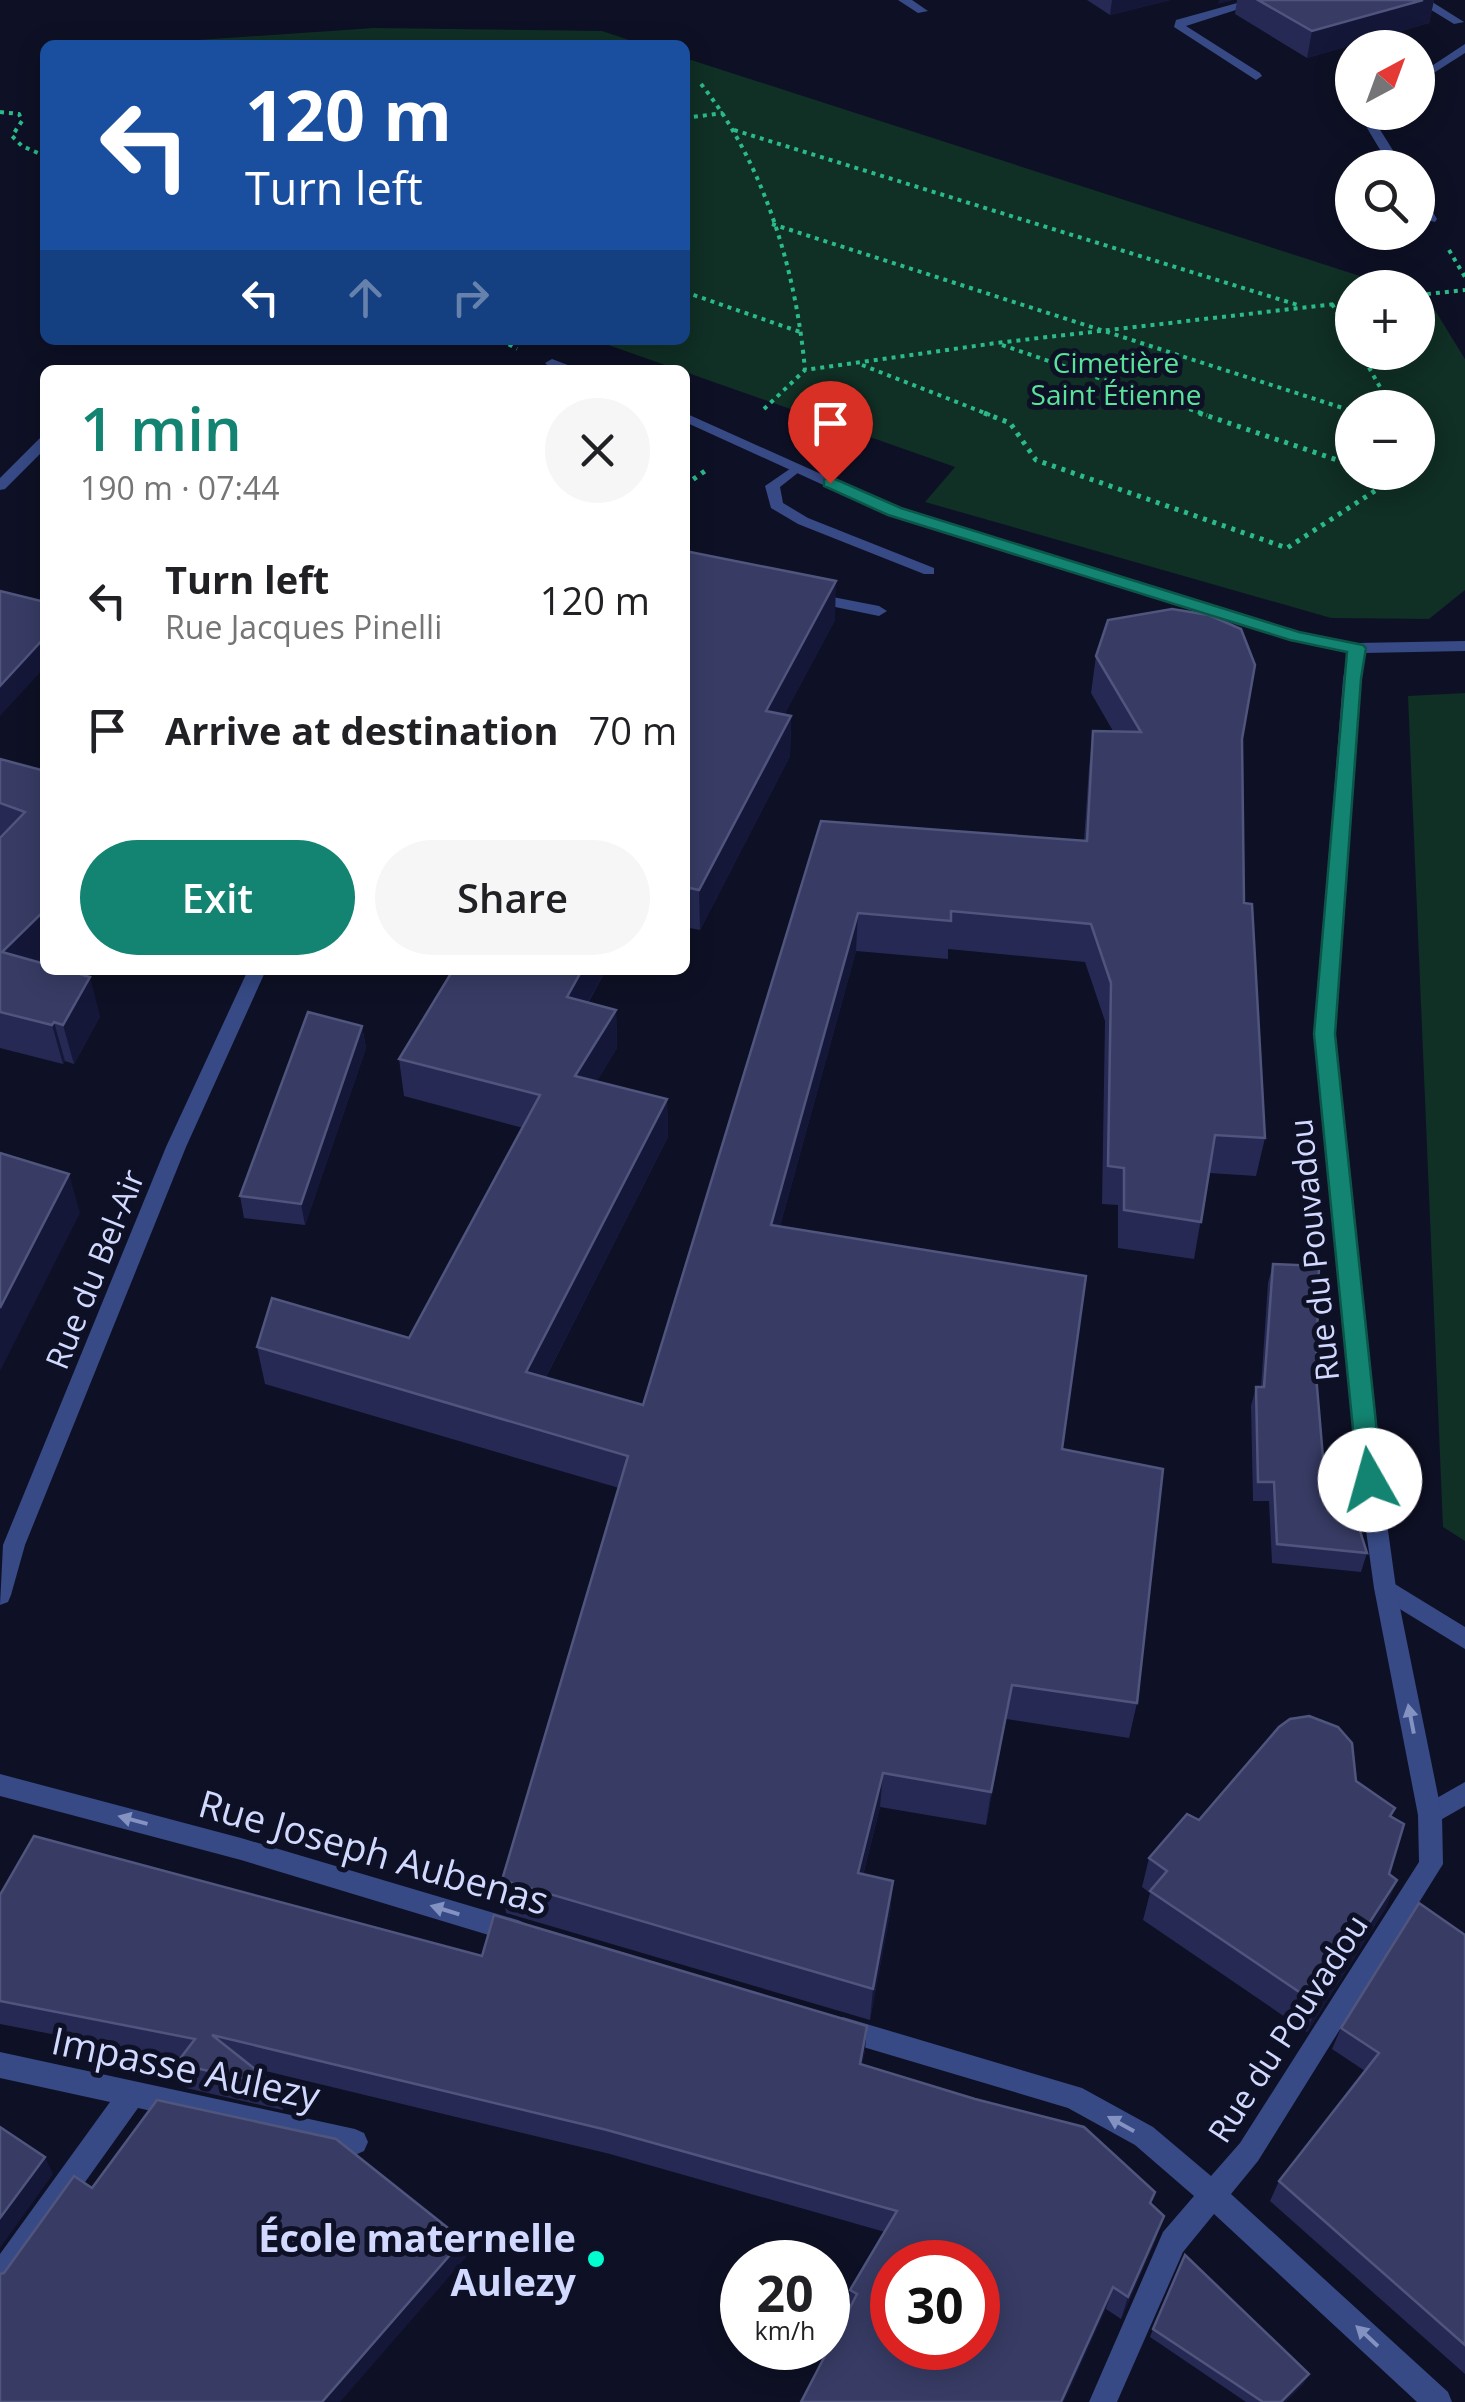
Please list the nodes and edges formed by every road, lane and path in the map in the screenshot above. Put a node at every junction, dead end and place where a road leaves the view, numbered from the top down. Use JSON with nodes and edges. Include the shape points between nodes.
{"nodes":[{"id":1,"x":904,"y":0,"type":"edge"},
{"id":2,"x":1421,"y":0,"type":"edge"},
{"id":3,"x":1253,"y":1,"type":"edge"},
{"id":4,"x":922,"y":10,"type":"dead end"},
{"id":5,"x":1458,"y":22,"type":"dead end"},
{"id":6,"x":1465,"y":48,"type":"edge"},
{"id":7,"x":1435,"y":68,"type":"edge"},
{"id":8,"x":1256,"y":76,"type":"dead end"},
{"id":9,"x":701,"y":84,"type":"dead end"},
{"id":10,"x":0,"y":112,"type":"edge"},
{"id":11,"x":723,"y":114,"type":"junction"},
{"id":12,"x":690,"y":117,"type":"edge"},
{"id":13,"x":734,"y":130,"type":"junction"},
{"id":14,"x":40,"y":154,"type":"edge"},
{"id":15,"x":772,"y":224,"type":"junction"},
{"id":16,"x":1465,"y":290,"type":"edge"},
{"id":17,"x":1435,"y":293,"type":"edge"},
{"id":18,"x":690,"y":294,"type":"edge"},
{"id":19,"x":1332,"y":304,"type":"junction"},
{"id":20,"x":1335,"y":304,"type":"edge"},
{"id":21,"x":1303,"y":307,"type":"junction"},
{"id":22,"x":1335,"y":309,"type":"edge"},
{"id":23,"x":1113,"y":332,"type":"junction"},
{"id":24,"x":804,"y":333,"type":"junction"},
{"id":25,"x":996,"y":342,"type":"junction"},
{"id":26,"x":858,"y":364,"type":"junction"},
{"id":27,"x":805,"y":370,"type":"junction"},
{"id":28,"x":1335,"y":405,"type":"edge"},
{"id":29,"x":690,"y":419,"type":"edge"},
{"id":30,"x":746,"y":441,"type":"junction"},
{"id":31,"x":40,"y":447,"type":"edge"},
{"id":32,"x":1335,"y":459,"type":"edge"},
{"id":33,"x":710,"y":468,"type":"dead end"},
{"id":34,"x":797,"y":468,"type":"junction"},
{"id":35,"x":690,"y":482,"type":"edge"},
{"id":36,"x":0,"y":486,"type":"edge"},
{"id":37,"x":1377,"y":490,"type":"edge"},
{"id":38,"x":929,"y":571,"type":"dead end"},
{"id":39,"x":801,"y":596,"type":"edge"},
{"id":40,"x":879,"y":612,"type":"dead end"},
{"id":41,"x":1465,"y":646,"type":"edge"},
{"id":42,"x":1357,"y":648,"type":"junction"},
{"id":43,"x":255,"y":975,"type":"edge"},
{"id":44,"x":1385,"y":1588,"type":"junction"},
{"id":45,"x":0,"y":1595,"type":"edge"},
{"id":46,"x":1465,"y":1639,"type":"edge"},
{"id":47,"x":0,"y":1786,"type":"edge"},
{"id":48,"x":1465,"y":1793,"type":"edge"},
{"id":49,"x":1430,"y":1815,"type":"junction"},
{"id":50,"x":544,"y":1939,"type":"edge"},
{"id":51,"x":827,"y":2024,"type":"edge"},
{"id":52,"x":0,"y":2066,"type":"edge"},
{"id":53,"x":132,"y":2094,"type":"junction"},
{"id":54,"x":355,"y":2142,"type":"dead end"},
{"id":55,"x":1212,"y":2194,"type":"junction"},
{"id":56,"x":0,"y":2278,"type":"edge"},
{"id":57,"x":1104,"y":2402,"type":"edge"},
{"id":58,"x":1438,"y":2402,"type":"edge"}],
"edges":[{"from":1,"to":4,"type":"street"},
{"from":2,"to":5,"type":"street"},
{"from":3,"to":8,"type":"street","via":[[1180,27]]},
{"from":6,"to":7,"type":"street"},
{"from":9,"to":11,"type":"path"},
{"from":10,"to":14,"type":"path","via":[[19,114],[12,136]]},
{"from":11,"to":12,"type":"path"},
{"from":11,"to":13,"type":"path"},
{"from":13,"to":15,"type":"path"},
{"from":13,"to":21,"type":"path"},
{"from":15,"to":23,"type":"path"},
{"from":15,"to":24,"type":"path"},
{"from":16,"to":17,"type":"path"},
{"from":18,"to":24,"type":"path"},
{"from":19,"to":20,"type":"path"},
{"from":19,"to":21,"type":"path"},
{"from":19,"to":22,"type":"path"},
{"from":21,"to":23,"type":"path"},
{"from":23,"to":25,"type":"path"},
{"from":23,"to":28,"type":"path"},
{"from":24,"to":27,"type":"path"},
{"from":25,"to":26,"type":"path"},
{"from":25,"to":32,"type":"path"},
{"from":26,"to":27,"type":"path"},
{"from":26,"to":37,"type":"path","via":[[1010,423],[1036,460],[1287,548]]},
{"from":27,"to":30,"type":"path","via":[[768,401]]},
{"from":29,"to":30,"type":"street"},
{"from":30,"to":34,"type":"street"},
{"from":31,"to":36,"type":"street"},
{"from":33,"to":35,"type":"path"},
{"from":34,"to":38,"type":"street","via":[[772,486],[776,505]]},
{"from":34,"to":42,"type":"street","via":[[894,512],[1296,636]]},
{"from":39,"to":40,"type":"street"},
{"from":41,"to":42,"type":"street"},
{"from":42,"to":44,"type":"street","name":"Rue du Pouvadou","via":[[1324,1034]]},
{"from":43,"to":45,"type":"street","name":"Rue du Bel-Air","via":[[168,1166],[14,1545]]},
{"from":44,"to":46,"type":"street"},
{"from":49,"to":44,"type":"street","name":"Rue du Pouvadou","one_way":true},
{"from":50,"to":47,"type":"street","name":"Rue Joseph Aubenas","one_way":true},
{"from":48,"to":49,"type":"street"},
{"from":49,"to":55,"type":"street","name":"Rue du Pouvadou","via":[[1431,1864],[1250,2152]]},
{"from":55,"to":51,"type":"street","one_way":true,"via":[[1144,2136],[1073,2098]]},
{"from":52,"to":53,"type":"street","name":"Impasse Aulezy"},
{"from":53,"to":54,"type":"street","name":"Impasse Aulezy"},
{"from":53,"to":56,"type":"street"},
{"from":55,"to":57,"type":"street","name":"Rue du Pouvadou","via":[[1173,2242]]},
{"from":58,"to":55,"type":"street","one_way":true}]}
